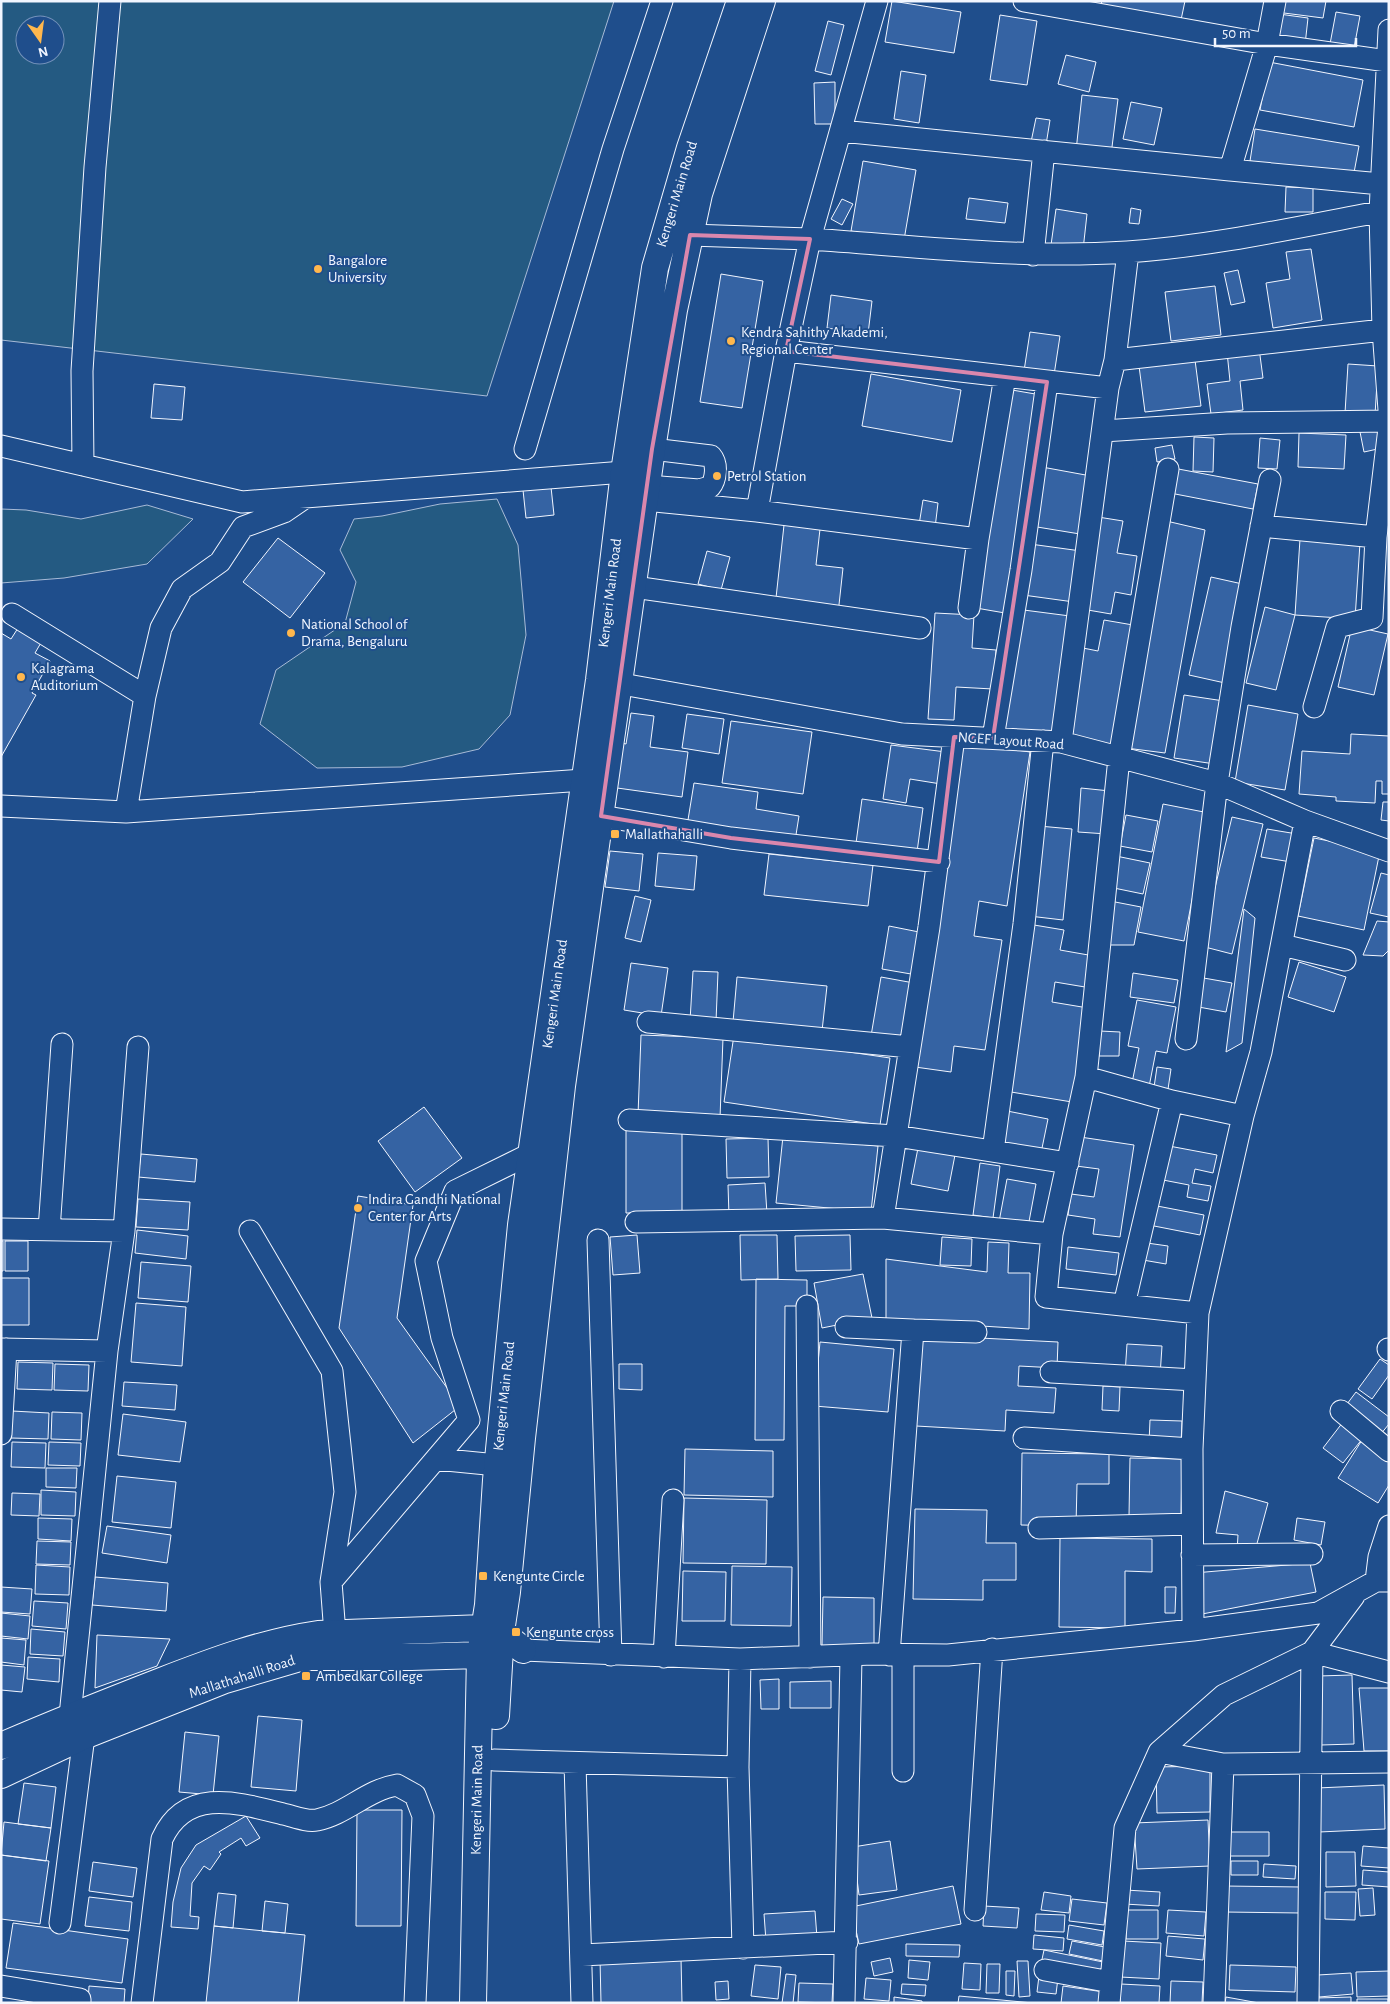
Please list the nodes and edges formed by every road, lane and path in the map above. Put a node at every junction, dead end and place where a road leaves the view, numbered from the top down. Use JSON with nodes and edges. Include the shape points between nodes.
{"nodes":[{"id":1,"x":110,"y":1,"type":"edge"},
{"id":2,"x":662,"y":1,"type":"edge"},
{"id":3,"x":740,"y":1,"type":"edge"},
{"id":4,"x":762,"y":1,"type":"edge"},
{"id":5,"x":876,"y":1,"type":"edge"},
{"id":6,"x":1024,"y":1,"type":"edge"},
{"id":7,"x":1275,"y":1,"type":"edge"},
{"id":8,"x":1389,"y":30,"type":"edge"},
{"id":9,"x":1267,"y":44,"type":"junction"},
{"id":10,"x":1387,"y":61,"type":"junction"},
{"id":11,"x":841,"y":131,"type":"junction"},
{"id":12,"x":1044,"y":151,"type":"junction"},
{"id":13,"x":1230,"y":170,"type":"junction"},
{"id":14,"x":1381,"y":184,"type":"junction"},
{"id":15,"x":1384,"y":211,"type":"edge"},
{"id":16,"x":690,"y":235,"type":"junction"},
{"id":17,"x":810,"y":239,"type":"junction"},
{"id":18,"x":1128,"y":252,"type":"junction"},
{"id":19,"x":1033,"y":255,"type":"junction"},
{"id":20,"x":1383,"y":330,"type":"junction"},
{"id":21,"x":786,"y":350,"type":"junction"},
{"id":22,"x":1115,"y":360,"type":"junction"},
{"id":23,"x":1005,"y":376,"type":"junction"},
{"id":24,"x":1047,"y":382,"type":"junction"},
{"id":25,"x":1108,"y":388,"type":"junction"},
{"id":26,"x":1389,"y":410,"type":"edge"},
{"id":27,"x":1389,"y":421,"type":"edge"},
{"id":28,"x":1389,"y":428,"type":"edge"},
{"id":29,"x":1103,"y":431,"type":"junction"},
{"id":30,"x":1,"y":446,"type":"edge"},
{"id":31,"x":525,"y":449,"type":"dead end"},
{"id":32,"x":652,"y":449,"type":"junction"},
{"id":33,"x":83,"y":464,"type":"junction"},
{"id":34,"x":1168,"y":469,"type":"dead end"},
{"id":35,"x":624,"y":472,"type":"junction"},
{"id":36,"x":1270,"y":480,"type":"dead end"},
{"id":37,"x":646,"y":493,"type":"junction"},
{"id":38,"x":309,"y":496,"type":"junction"},
{"id":39,"x":757,"y":511,"type":"junction"},
{"id":40,"x":1262,"y":526,"type":"junction"},
{"id":41,"x":1376,"y":537,"type":"junction"},
{"id":42,"x":978,"y":539,"type":"junction"},
{"id":43,"x":634,"y":587,"type":"junction"},
{"id":44,"x":969,"y":608,"type":"dead end"},
{"id":45,"x":12,"y":614,"type":"dead end"},
{"id":46,"x":920,"y":628,"type":"dead end"},
{"id":47,"x":610,"y":682,"type":"junction"},
{"id":48,"x":144,"y":696,"type":"junction"},
{"id":49,"x":1314,"y":707,"type":"dead end"},
{"id":50,"x":954,"y":736,"type":"junction"},
{"id":51,"x":993,"y":738,"type":"junction"},
{"id":52,"x":1052,"y":742,"type":"junction"},
{"id":53,"x":1119,"y":758,"type":"junction"},
{"id":54,"x":584,"y":780,"type":"junction"},
{"id":55,"x":1217,"y":782,"type":"junction"},
{"id":56,"x":1,"y":806,"type":"edge"},
{"id":57,"x":126,"y":812,"type":"junction"},
{"id":58,"x":601,"y":816,"type":"junction"},
{"id":59,"x":1305,"y":821,"type":"junction"},
{"id":60,"x":1389,"y":851,"type":"edge"},
{"id":61,"x":939,"y":862,"type":"junction"},
{"id":62,"x":1282,"y":945,"type":"junction"},
{"id":63,"x":1345,"y":960,"type":"dead end"},
{"id":64,"x":648,"y":1022,"type":"dead end"},
{"id":65,"x":1186,"y":1039,"type":"dead end"},
{"id":66,"x":62,"y":1044,"type":"dead end"},
{"id":67,"x":138,"y":1047,"type":"dead end"},
{"id":68,"x":910,"y":1047,"type":"junction"},
{"id":69,"x":1086,"y":1077,"type":"junction"},
{"id":70,"x":1172,"y":1101,"type":"junction"},
{"id":71,"x":1243,"y":1116,"type":"junction"},
{"id":72,"x":629,"y":1120,"type":"dead end"},
{"id":73,"x":896,"y":1136,"type":"junction"},
{"id":74,"x":993,"y":1151,"type":"junction"},
{"id":75,"x":532,"y":1153,"type":"junction"},
{"id":76,"x":1068,"y":1163,"type":"junction"},
{"id":77,"x":883,"y":1218,"type":"junction"},
{"id":78,"x":636,"y":1222,"type":"dead end"},
{"id":79,"x":1,"y":1229,"type":"edge"},
{"id":80,"x":49,"y":1230,"type":"junction"},
{"id":81,"x":124,"y":1231,"type":"junction"},
{"id":82,"x":250,"y":1231,"type":"dead end"},
{"id":83,"x":1052,"y":1234,"type":"junction"},
{"id":84,"x":598,"y":1240,"type":"dead end"},
{"id":85,"x":1124,"y":1305,"type":"junction"},
{"id":86,"x":807,"y":1306,"type":"dead end"},
{"id":87,"x":1198,"y":1313,"type":"junction"},
{"id":88,"x":846,"y":1328,"type":"dead end"},
{"id":89,"x":913,"y":1330,"type":"junction"},
{"id":90,"x":976,"y":1332,"type":"dead end"},
{"id":91,"x":4,"y":1349,"type":"edge"},
{"id":92,"x":107,"y":1351,"type":"junction"},
{"id":93,"x":1051,"y":1372,"type":"dead end"},
{"id":94,"x":1195,"y":1380,"type":"junction"},
{"id":95,"x":1341,"y":1411,"type":"dead end"},
{"id":96,"x":1,"y":1434,"type":"edge"},
{"id":97,"x":1024,"y":1438,"type":"dead end"},
{"id":98,"x":1192,"y":1450,"type":"junction"},
{"id":99,"x":1389,"y":1451,"type":"edge"},
{"id":100,"x":436,"y":1459,"type":"junction"},
{"id":101,"x":497,"y":1465,"type":"junction"},
{"id":102,"x":674,"y":1500,"type":"dead end"},
{"id":103,"x":1192,"y":1524,"type":"junction"},
{"id":104,"x":1389,"y":1526,"type":"edge"},
{"id":105,"x":1039,"y":1528,"type":"dead end"},
{"id":106,"x":1312,"y":1554,"type":"dead end"},
{"id":107,"x":1192,"y":1555,"type":"junction"},
{"id":108,"x":330,"y":1582,"type":"junction"},
{"id":109,"x":1375,"y":1584,"type":"edge"},
{"id":110,"x":1193,"y":1630,"type":"junction"},
{"id":111,"x":335,"y":1634,"type":"junction"},
{"id":112,"x":497,"y":1643,"type":"junction"},
{"id":113,"x":992,"y":1650,"type":"junction"},
{"id":114,"x":1312,"y":1652,"type":"junction"},
{"id":115,"x":611,"y":1655,"type":"junction"},
{"id":116,"x":896,"y":1655,"type":"junction"},
{"id":117,"x":664,"y":1657,"type":"junction"},
{"id":118,"x":810,"y":1657,"type":"junction"},
{"id":119,"x":851,"y":1657,"type":"junction"},
{"id":120,"x":740,"y":1659,"type":"junction"},
{"id":121,"x":1389,"y":1672,"type":"edge"},
{"id":122,"x":77,"y":1726,"type":"junction"},
{"id":123,"x":1,"y":1746,"type":"edge"},
{"id":124,"x":1159,"y":1752,"type":"junction"},
{"id":125,"x":494,"y":1760,"type":"junction"},
{"id":126,"x":575,"y":1762,"type":"junction"},
{"id":127,"x":1389,"y":1762,"type":"edge"},
{"id":128,"x":1309,"y":1763,"type":"junction"},
{"id":129,"x":1223,"y":1764,"type":"junction"},
{"id":130,"x":738,"y":1767,"type":"junction"},
{"id":131,"x":904,"y":1770,"type":"dead end"},
{"id":132,"x":1,"y":1775,"type":"edge"},
{"id":133,"x":975,"y":1910,"type":"dead end"},
{"id":134,"x":60,"y":1923,"type":"dead end"},
{"id":135,"x":846,"y":1942,"type":"junction"},
{"id":136,"x":743,"y":1948,"type":"junction"},
{"id":137,"x":582,"y":1955,"type":"junction"},
{"id":138,"x":1045,"y":1970,"type":"dead end"},
{"id":139,"x":1,"y":1986,"type":"edge"},
{"id":140,"x":1110,"y":1993,"type":"edge"},
{"id":141,"x":80,"y":2001,"type":"edge"},
{"id":142,"x":142,"y":2003,"type":"edge"},
{"id":143,"x":414,"y":2003,"type":"edge"},
{"id":144,"x":473,"y":2003,"type":"edge"},
{"id":145,"x":486,"y":2003,"type":"edge"},
{"id":146,"x":582,"y":2003,"type":"edge"},
{"id":147,"x":844,"y":2003,"type":"edge"},
{"id":148,"x":1214,"y":2003,"type":"edge"},
{"id":149,"x":1308,"y":2003,"type":"edge"}],
"edges":[{"from":1,"to":33,"type":"street","via":[[82,362]]},
{"from":2,"to":31,"type":"street","via":[[613,149]]},
{"from":3,"to":35,"type":"main road","name":"Kengeri Main Road","via":[[690,148],[655,268]]},
{"from":4,"to":16,"type":"main road","name":"Kengeri Main Road","via":[[699,194]]},
{"from":5,"to":11,"type":"street"},
{"from":6,"to":9,"type":"street"},
{"from":7,"to":9,"type":"street"},
{"from":8,"to":10,"type":"street"},
{"from":9,"to":10,"type":"street"},
{"from":9,"to":13,"type":"street"},
{"from":10,"to":14,"type":"street"},
{"from":11,"to":12,"type":"street"},
{"from":11,"to":17,"type":"street"},
{"from":12,"to":13,"type":"street"},
{"from":12,"to":19,"type":"street"},
{"from":13,"to":14,"type":"street"},
{"from":14,"to":15,"type":"street"},
{"from":15,"to":18,"type":"street","via":[[1235,239]]},
{"from":15,"to":20,"type":"street"},
{"from":16,"to":17,"type":"street"},
{"from":16,"to":32,"type":"main road","name":"Kengeri Main Road","via":[[674,310]]},
{"from":17,"to":19,"type":"street"},
{"from":17,"to":21,"type":"street"},
{"from":18,"to":19,"type":"street"},
{"from":18,"to":22,"type":"street"},
{"from":20,"to":22,"type":"street"},
{"from":20,"to":26,"type":"street"},
{"from":21,"to":23,"type":"street"},
{"from":21,"to":39,"type":"street"},
{"from":22,"to":25,"type":"street"},
{"from":23,"to":24,"type":"street"},
{"from":23,"to":42,"type":"street"},
{"from":24,"to":25,"type":"street"},
{"from":24,"to":51,"type":"street"},
{"from":25,"to":29,"type":"street"},
{"from":27,"to":29,"type":"street","via":[[1227,423]]},
{"from":28,"to":41,"type":"street"},
{"from":29,"to":52,"type":"street"},
{"from":30,"to":33,"type":"street"},
{"from":32,"to":37,"type":"main road","name":"Kengeri Main Road"},
{"from":32,"to":37,"type":"street","via":[[711,456],[716,463],[714,482],[700,490]]},
{"from":33,"to":38,"type":"street","via":[[242,502]]},
{"from":34,"to":53,"type":"street"},
{"from":35,"to":38,"type":"street"},
{"from":35,"to":47,"type":"main road","name":"Kengeri Main Road"},
{"from":36,"to":40,"type":"street"},
{"from":37,"to":39,"type":"street"},
{"from":37,"to":43,"type":"main road","name":"Kengeri Main Road"},
{"from":38,"to":48,"type":"street","via":[[284,512],[243,527],[220,562],[182,589],[161,628]]},
{"from":39,"to":42,"type":"street"},
{"from":40,"to":41,"type":"street"},
{"from":40,"to":55,"type":"street"},
{"from":41,"to":49,"type":"street","via":[[1372,618],[1337,627]]},
{"from":42,"to":44,"type":"street"},
{"from":43,"to":46,"type":"street"},
{"from":43,"to":47,"type":"main road","name":"Kengeri Main Road"},
{"from":45,"to":48,"type":"street"},
{"from":47,"to":50,"type":"street","name":"NGEF Layout Road","via":[[902,734]]},
{"from":47,"to":54,"type":"main road","name":"Kengeri Main Road"},
{"from":47,"to":58,"type":"main road","name":"Kengeri Main Road"},
{"from":48,"to":57,"type":"street"},
{"from":50,"to":51,"type":"street","name":"NGEF Layout Road"},
{"from":50,"to":61,"type":"street"},
{"from":51,"to":52,"type":"street","name":"NGEF Layout Road"},
{"from":52,"to":53,"type":"street","name":"NGEF Layout Road"},
{"from":52,"to":74,"type":"street"},
{"from":53,"to":55,"type":"street","name":"NGEF Layout Road"},
{"from":53,"to":69,"type":"street"},
{"from":54,"to":57,"type":"street"},
{"from":54,"to":75,"type":"main road","name":"Kengeri Main Road"},
{"from":55,"to":59,"type":"street","name":"NGEF Layout Road"},
{"from":55,"to":65,"type":"street"},
{"from":56,"to":57,"type":"street"},
{"from":58,"to":61,"type":"street","via":[[731,838]]},
{"from":58,"to":112,"type":"main road","name":"Kengeri Main Road","via":[[562,1086],[507,1592]]},
{"from":59,"to":60,"type":"street","name":"NGEF Layout Road"},
{"from":59,"to":62,"type":"street"},
{"from":61,"to":68,"type":"street"},
{"from":62,"to":63,"type":"street"},
{"from":62,"to":71,"type":"street","via":[[1261,1052]]},
{"from":64,"to":68,"type":"street"},
{"from":66,"to":80,"type":"street"},
{"from":67,"to":81,"type":"street"},
{"from":68,"to":73,"type":"street"},
{"from":69,"to":70,"type":"street"},
{"from":69,"to":76,"type":"street"},
{"from":70,"to":71,"type":"street"},
{"from":70,"to":85,"type":"street"},
{"from":71,"to":87,"type":"street"},
{"from":72,"to":73,"type":"street"},
{"from":73,"to":74,"type":"street"},
{"from":73,"to":77,"type":"street"},
{"from":74,"to":76,"type":"street"},
{"from":75,"to":100,"type":"street","via":[[456,1191],[426,1261],[442,1338],[469,1420]]},
{"from":75,"to":101,"type":"main road","name":"Kengeri Main Road","via":[[521,1226]]},
{"from":76,"to":83,"type":"street"},
{"from":77,"to":78,"type":"street"},
{"from":77,"to":83,"type":"street"},
{"from":79,"to":80,"type":"street"},
{"from":80,"to":81,"type":"street"},
{"from":81,"to":92,"type":"street"},
{"from":82,"to":108,"type":"street","via":[[332,1371],[345,1492]]},
{"from":83,"to":85,"type":"street","via":[[1046,1297]]},
{"from":84,"to":115,"type":"street"},
{"from":85,"to":87,"type":"street"},
{"from":86,"to":118,"type":"street"},
{"from":87,"to":94,"type":"street"},
{"from":88,"to":89,"type":"street"},
{"from":89,"to":90,"type":"street"},
{"from":89,"to":116,"type":"street"},
{"from":91,"to":92,"type":"street"},
{"from":91,"to":96,"type":"street"},
{"from":92,"to":122,"type":"street"},
{"from":93,"to":94,"type":"street"},
{"from":94,"to":98,"type":"street"},
{"from":95,"to":99,"type":"street"},
{"from":97,"to":98,"type":"street"},
{"from":98,"to":103,"type":"street"},
{"from":100,"to":101,"type":"street"},
{"from":100,"to":108,"type":"street"},
{"from":101,"to":112,"type":"main road","name":"Kengeri Main Road"},
{"from":102,"to":117,"type":"street"},
{"from":103,"to":105,"type":"street"},
{"from":103,"to":107,"type":"street"},
{"from":104,"to":109,"type":"street"},
{"from":106,"to":107,"type":"street"},
{"from":107,"to":110,"type":"street"},
{"from":108,"to":111,"type":"street"},
{"from":109,"to":110,"type":"street","via":[[1318,1613]]},
{"from":109,"to":114,"type":"street"},
{"from":110,"to":113,"type":"street"},
{"from":111,"to":112,"type":"main road","name":"Mallathahalli Road"},
{"from":111,"to":122,"type":"main road","name":"Mallathahalli Road","via":[[263,1644]]},
{"from":112,"to":115,"type":"street"},
{"from":112,"to":122,"type":"main road","name":"Mallathahalli Road","via":[[303,1657]]},
{"from":112,"to":125,"type":"main road","name":"Kengeri Main Road"},
{"from":112,"to":144,"type":"main road","name":"Kengeri Main Road"},
{"from":113,"to":116,"type":"street"},
{"from":113,"to":133,"type":"street"},
{"from":114,"to":121,"type":"street"},
{"from":114,"to":124,"type":"street","via":[[1224,1695]]},
{"from":114,"to":128,"type":"street"},
{"from":115,"to":117,"type":"street"},
{"from":116,"to":119,"type":"street"},
{"from":116,"to":131,"type":"street"},
{"from":117,"to":120,"type":"street"},
{"from":118,"to":119,"type":"street"},
{"from":118,"to":120,"type":"street"},
{"from":119,"to":135,"type":"street"},
{"from":120,"to":130,"type":"street"},
{"from":122,"to":123,"type":"main road","name":"Mallathahalli Road"},
{"from":122,"to":132,"type":"main road","name":"Mallathahalli Road"},
{"from":122,"to":134,"type":"street"},
{"from":124,"to":129,"type":"street"},
{"from":124,"to":140,"type":"street","via":[[1125,1828]]},
{"from":125,"to":126,"type":"street"},
{"from":125,"to":145,"type":"main road","name":"Kengeri Main Road"},
{"from":126,"to":130,"type":"street"},
{"from":126,"to":137,"type":"street"},
{"from":127,"to":128,"type":"street"},
{"from":128,"to":129,"type":"street"},
{"from":128,"to":149,"type":"street"},
{"from":129,"to":148,"type":"street"},
{"from":130,"to":136,"type":"street"},
{"from":135,"to":136,"type":"street"},
{"from":135,"to":147,"type":"street"},
{"from":136,"to":137,"type":"street"},
{"from":137,"to":146,"type":"street"},
{"from":138,"to":140,"type":"street"},
{"from":139,"to":141,"type":"street"},
{"from":142,"to":143,"type":"street","via":[[162,1839],[166,1829],[181,1814],[206,1804],[234,1802],[314,1821],[376,1791],[397,1785],[415,1795],[423,1816]]}]}
